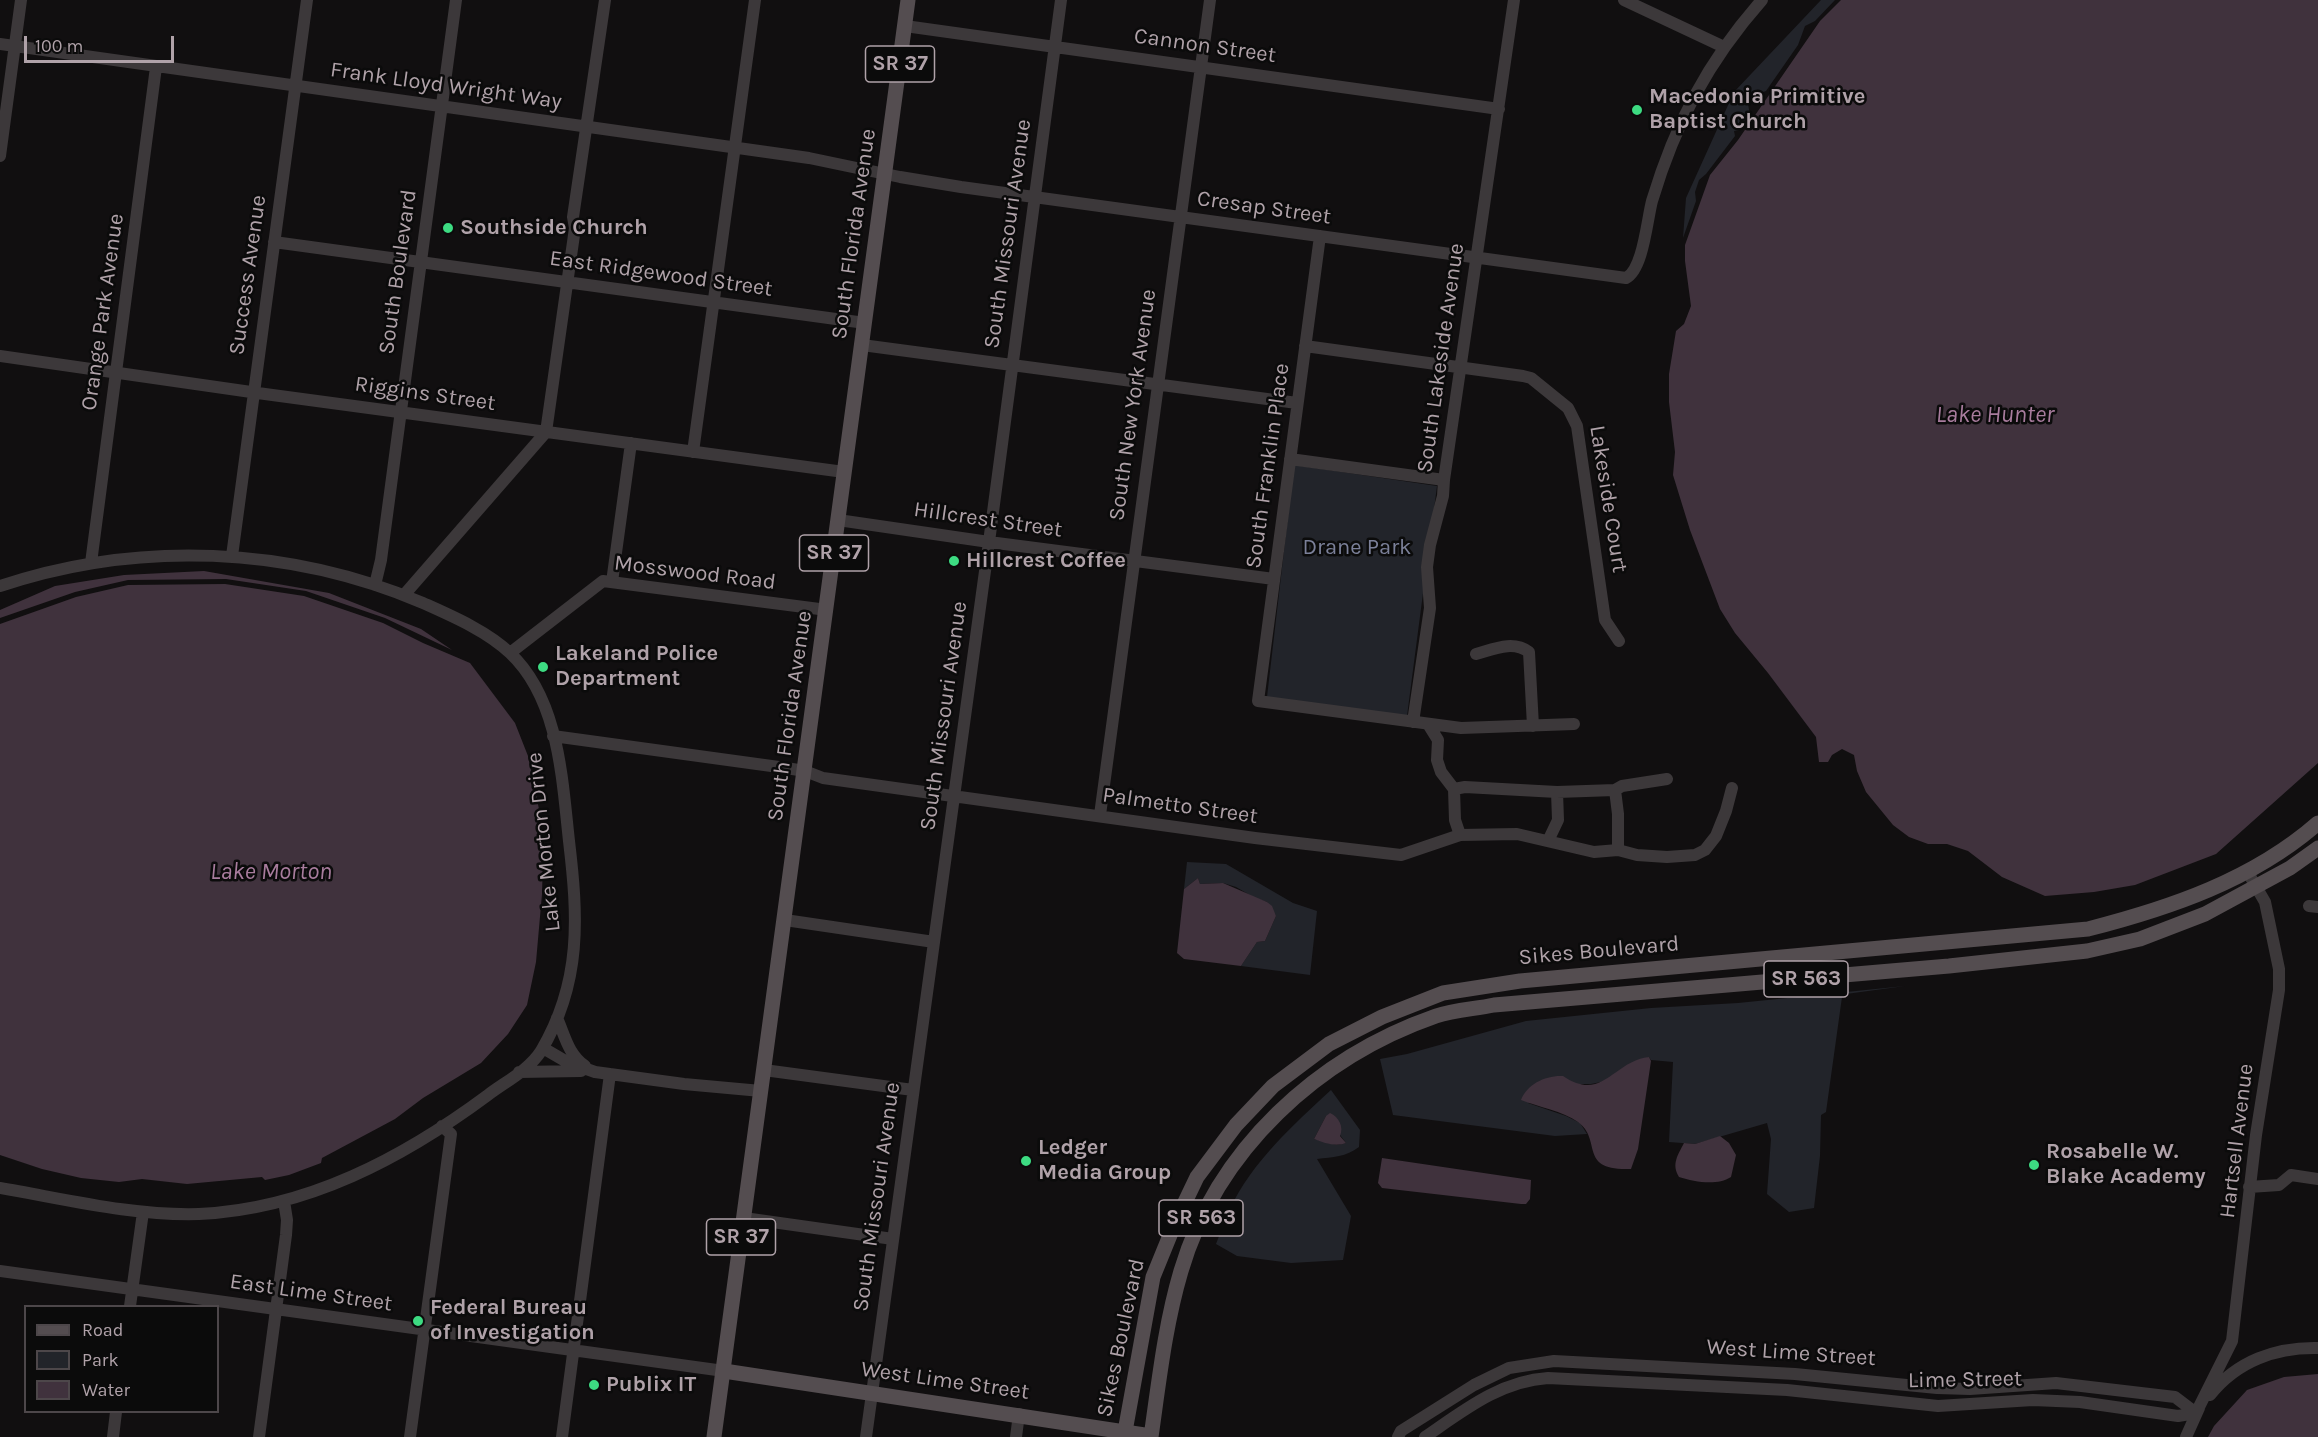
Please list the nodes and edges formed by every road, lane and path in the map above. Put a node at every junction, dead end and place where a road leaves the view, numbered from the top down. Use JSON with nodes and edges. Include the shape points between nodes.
{"nodes":[{"id":1,"x":21,"y":0,"type":"edge"},
{"id":2,"x":307,"y":0,"type":"edge"},
{"id":3,"x":456,"y":0,"type":"edge"},
{"id":4,"x":605,"y":0,"type":"edge"},
{"id":5,"x":755,"y":0,"type":"edge"},
{"id":6,"x":908,"y":0,"type":"edge"},
{"id":7,"x":1061,"y":0,"type":"edge"},
{"id":8,"x":1210,"y":0,"type":"edge"},
{"id":9,"x":1514,"y":0,"type":"edge"},
{"id":10,"x":1624,"y":0,"type":"edge"},
{"id":11,"x":1762,"y":0,"type":"edge"},
{"id":12,"x":905,"y":26,"type":"junction"},
{"id":13,"x":0,"y":44,"type":"edge"},
{"id":14,"x":15,"y":46,"type":"junction"},
{"id":15,"x":1055,"y":46,"type":"junction"},
{"id":16,"x":1724,"y":47,"type":"junction"},
{"id":17,"x":156,"y":67,"type":"junction"},
{"id":18,"x":1201,"y":67,"type":"junction"},
{"id":19,"x":295,"y":87,"type":"junction"},
{"id":20,"x":442,"y":107,"type":"junction"},
{"id":21,"x":1499,"y":109,"type":"junction"},
{"id":22,"x":586,"y":127,"type":"junction"},
{"id":23,"x":735,"y":148,"type":"junction"},
{"id":24,"x":0,"y":156,"type":"edge"},
{"id":25,"x":885,"y":173,"type":"junction"},
{"id":26,"x":1034,"y":198,"type":"junction"},
{"id":27,"x":1180,"y":218,"type":"junction"},
{"id":28,"x":1320,"y":237,"type":"junction"},
{"id":29,"x":274,"y":242,"type":"junction"},
{"id":30,"x":1476,"y":258,"type":"junction"},
{"id":31,"x":420,"y":262,"type":"junction"},
{"id":32,"x":567,"y":283,"type":"junction"},
{"id":33,"x":714,"y":302,"type":"junction"},
{"id":34,"x":865,"y":323,"type":"junction"},
{"id":35,"x":862,"y":345,"type":"junction"},
{"id":36,"x":1305,"y":346,"type":"junction"},
{"id":37,"x":0,"y":356,"type":"edge"},
{"id":38,"x":1012,"y":365,"type":"junction"},
{"id":39,"x":1461,"y":366,"type":"junction"},
{"id":40,"x":115,"y":373,"type":"junction"},
{"id":41,"x":1158,"y":384,"type":"junction"},
{"id":42,"x":254,"y":393,"type":"junction"},
{"id":43,"x":1297,"y":403,"type":"junction"},
{"id":44,"x":400,"y":412,"type":"junction"},
{"id":45,"x":546,"y":432,"type":"junction"},
{"id":46,"x":631,"y":443,"type":"junction"},
{"id":47,"x":693,"y":452,"type":"junction"},
{"id":48,"x":1290,"y":459,"type":"junction"},
{"id":49,"x":844,"y":472,"type":"junction"},
{"id":50,"x":1444,"y":480,"type":"junction"},
{"id":51,"x":838,"y":520,"type":"junction"},
{"id":52,"x":989,"y":542,"type":"junction"},
{"id":53,"x":232,"y":556,"type":"junction"},
{"id":54,"x":1134,"y":560,"type":"junction"},
{"id":55,"x":91,"y":563,"type":"junction"},
{"id":56,"x":1274,"y":579,"type":"junction"},
{"id":57,"x":612,"y":582,"type":"junction"},
{"id":58,"x":375,"y":585,"type":"junction"},
{"id":59,"x":0,"y":586,"type":"edge"},
{"id":60,"x":404,"y":595,"type":"junction"},
{"id":61,"x":827,"y":610,"type":"junction"},
{"id":62,"x":1619,"y":641,"type":"dead end"},
{"id":63,"x":510,"y":653,"type":"junction"},
{"id":64,"x":1476,"y":654,"type":"dead end"},
{"id":65,"x":1413,"y":722,"type":"junction"},
{"id":66,"x":1428,"y":724,"type":"junction"},
{"id":67,"x":1574,"y":724,"type":"dead end"},
{"id":68,"x":1533,"y":726,"type":"junction"},
{"id":69,"x":554,"y":736,"type":"junction"},
{"id":70,"x":805,"y":771,"type":"junction"},
{"id":71,"x":1667,"y":779,"type":"dead end"},
{"id":72,"x":1732,"y":788,"type":"dead end"},
{"id":73,"x":1454,"y":789,"type":"junction"},
{"id":74,"x":1615,"y":790,"type":"junction"},
{"id":75,"x":1557,"y":792,"type":"junction"},
{"id":76,"x":954,"y":795,"type":"junction"},
{"id":77,"x":1100,"y":815,"type":"junction"},
{"id":78,"x":2318,"y":823,"type":"edge"},
{"id":79,"x":1460,"y":835,"type":"junction"},
{"id":80,"x":1548,"y":841,"type":"junction"},
{"id":81,"x":2318,"y":848,"type":"edge"},
{"id":82,"x":1618,"y":850,"type":"junction"},
{"id":83,"x":2247,"y":871,"type":"junction"},
{"id":84,"x":2257,"y":886,"type":"junction"},
{"id":85,"x":785,"y":920,"type":"junction"},
{"id":86,"x":934,"y":942,"type":"junction"},
{"id":87,"x":1406,"y":1008,"type":"junction"},
{"id":88,"x":557,"y":1018,"type":"junction"},
{"id":89,"x":543,"y":1048,"type":"junction"},
{"id":90,"x":1322,"y":1050,"type":"junction"},
{"id":91,"x":1336,"y":1067,"type":"junction"},
{"id":92,"x":764,"y":1070,"type":"junction"},
{"id":93,"x":594,"y":1071,"type":"junction"},
{"id":94,"x":519,"y":1072,"type":"junction"},
{"id":95,"x":610,"y":1074,"type":"junction"},
{"id":96,"x":913,"y":1090,"type":"junction"},
{"id":97,"x":761,"y":1091,"type":"junction"},
{"id":98,"x":442,"y":1126,"type":"junction"},
{"id":99,"x":1247,"y":1144,"type":"junction"},
{"id":100,"x":2318,"y":1179,"type":"edge"},
{"id":101,"x":2249,"y":1187,"type":"junction"},
{"id":102,"x":0,"y":1188,"type":"edge"},
{"id":103,"x":284,"y":1201,"type":"junction"},
{"id":104,"x":143,"y":1212,"type":"junction"},
{"id":105,"x":744,"y":1218,"type":"junction"},
{"id":106,"x":893,"y":1239,"type":"junction"},
{"id":107,"x":0,"y":1271,"type":"edge"},
{"id":108,"x":132,"y":1290,"type":"junction"},
{"id":109,"x":130,"y":1305,"type":"edge"},
{"id":110,"x":276,"y":1308,"type":"junction"},
{"id":111,"x":424,"y":1330,"type":"junction"},
{"id":112,"x":2318,"y":1348,"type":"edge"},
{"id":113,"x":574,"y":1349,"type":"junction"},
{"id":114,"x":724,"y":1371,"type":"junction"},
{"id":115,"x":872,"y":1393,"type":"junction"},
{"id":116,"x":116,"y":1413,"type":"edge"},
{"id":117,"x":2196,"y":1413,"type":"junction"},
{"id":118,"x":1019,"y":1414,"type":"junction"},
{"id":119,"x":1124,"y":1434,"type":"edge"},
{"id":120,"x":113,"y":1437,"type":"edge"},
{"id":121,"x":259,"y":1437,"type":"edge"},
{"id":122,"x":410,"y":1437,"type":"edge"},
{"id":123,"x":562,"y":1437,"type":"edge"},
{"id":124,"x":714,"y":1437,"type":"edge"},
{"id":125,"x":866,"y":1437,"type":"edge"},
{"id":126,"x":1016,"y":1437,"type":"edge"},
{"id":127,"x":1154,"y":1437,"type":"edge"},
{"id":128,"x":1398,"y":1437,"type":"edge"},
{"id":129,"x":1425,"y":1437,"type":"edge"},
{"id":130,"x":2186,"y":1437,"type":"edge"}],
"edges":[{"from":1,"to":14,"type":"street"},
{"from":2,"to":19,"type":"street","name":"Success Avenue"},
{"from":3,"to":20,"type":"street","name":"South Boulevard"},
{"from":4,"to":22,"type":"street"},
{"from":5,"to":23,"type":"street"},
{"from":6,"to":12,"type":"main road","name":"South Florida Avenue","number":"SR 37"},
{"from":7,"to":15,"type":"street","name":"South Missouri Avenue"},
{"from":8,"to":18,"type":"street","name":"South New York Avenue"},
{"from":9,"to":21,"type":"street","name":"South Lakeside Avenue"},
{"from":10,"to":16,"type":"street"},
{"from":11,"to":16,"type":"street"},
{"from":12,"to":15,"type":"street","name":"Cannon Street"},
{"from":12,"to":25,"type":"main road","name":"South Florida Avenue","number":"SR 37"},
{"from":13,"to":14,"type":"street","name":"Frank Lloyd Wright Way"},
{"from":14,"to":17,"type":"street","name":"Frank Lloyd Wright Way"},
{"from":14,"to":24,"type":"street"},
{"from":15,"to":18,"type":"street","name":"Cannon Street"},
{"from":15,"to":26,"type":"street","name":"South Missouri Avenue"},
{"from":16,"to":30,"type":"street","name":"Cresap Street","via":[[1688,106],[1663,165],[1631,276],[1622,278]]},
{"from":17,"to":19,"type":"street","name":"Frank Lloyd Wright Way"},
{"from":17,"to":40,"type":"street","name":"Orange Park Avenue"},
{"from":18,"to":21,"type":"street","name":"Cannon Street"},
{"from":18,"to":27,"type":"street","name":"South New York Avenue"},
{"from":19,"to":20,"type":"street","name":"Frank Lloyd Wright Way"},
{"from":19,"to":29,"type":"street","name":"Success Avenue"},
{"from":20,"to":22,"type":"street","name":"Frank Lloyd Wright Way"},
{"from":20,"to":31,"type":"street","name":"South Boulevard"},
{"from":21,"to":30,"type":"street","name":"South Lakeside Avenue"},
{"from":22,"to":23,"type":"street","name":"Frank Lloyd Wright Way"},
{"from":22,"to":32,"type":"street"},
{"from":23,"to":25,"type":"street","name":"Frank Lloyd Wright Way"},
{"from":23,"to":33,"type":"street"},
{"from":25,"to":26,"type":"street","name":"Cresap Street"},
{"from":25,"to":34,"type":"main road","name":"South Florida Avenue","number":"SR 37"},
{"from":26,"to":27,"type":"street","name":"Cresap Street"},
{"from":26,"to":38,"type":"street","name":"South Missouri Avenue"},
{"from":27,"to":28,"type":"street","name":"Cresap Street"},
{"from":27,"to":41,"type":"street","name":"South New York Avenue"},
{"from":28,"to":30,"type":"street","name":"Cresap Street"},
{"from":28,"to":36,"type":"street","name":"South Franklin Place"},
{"from":29,"to":31,"type":"street","name":"East Ridgewood Street"},
{"from":29,"to":42,"type":"street","name":"Success Avenue"},
{"from":30,"to":39,"type":"street","name":"South Lakeside Avenue"},
{"from":31,"to":32,"type":"street","name":"East Ridgewood Street"},
{"from":31,"to":44,"type":"street","name":"South Boulevard"},
{"from":32,"to":33,"type":"street","name":"East Ridgewood Street"},
{"from":32,"to":45,"type":"street"},
{"from":33,"to":34,"type":"street","name":"East Ridgewood Street"},
{"from":33,"to":47,"type":"street"},
{"from":34,"to":35,"type":"main road","name":"South Florida Avenue","number":"SR 37"},
{"from":35,"to":38,"type":"street"},
{"from":35,"to":49,"type":"main road","name":"South Florida Avenue","number":"SR 37"},
{"from":36,"to":39,"type":"street","name":"Lakeside Court"},
{"from":36,"to":43,"type":"street","name":"South Franklin Place"},
{"from":37,"to":40,"type":"street","name":"Riggins Street"},
{"from":38,"to":41,"type":"street"},
{"from":38,"to":52,"type":"street","name":"South Missouri Avenue"},
{"from":39,"to":50,"type":"street","name":"South Lakeside Avenue"},
{"from":39,"to":62,"type":"street","name":"Lakeside Court","via":[[1531,378],[1573,415],[1605,620]]},
{"from":40,"to":42,"type":"street","name":"Riggins Street"},
{"from":40,"to":55,"type":"street","name":"Orange Park Avenue"},
{"from":41,"to":43,"type":"street"},
{"from":41,"to":54,"type":"street","name":"South New York Avenue"},
{"from":42,"to":44,"type":"street","name":"Riggins Street"},
{"from":42,"to":53,"type":"street","name":"Success Avenue"},
{"from":43,"to":48,"type":"street","name":"South Franklin Place"},
{"from":44,"to":45,"type":"street","name":"Riggins Street"},
{"from":44,"to":58,"type":"street","name":"South Boulevard"},
{"from":45,"to":46,"type":"street","name":"Riggins Street"},
{"from":45,"to":60,"type":"street"},
{"from":46,"to":47,"type":"street","name":"Riggins Street"},
{"from":46,"to":57,"type":"street"},
{"from":47,"to":49,"type":"street","name":"Riggins Street"},
{"from":48,"to":50,"type":"street"},
{"from":48,"to":56,"type":"street","name":"South Franklin Place"},
{"from":49,"to":51,"type":"main road","name":"South Florida Avenue","number":"SR 37"},
{"from":50,"to":65,"type":"street","name":"South Lakeside Avenue","via":[[1427,567],[1430,608]]},
{"from":51,"to":52,"type":"street","name":"Hillcrest Street"},
{"from":51,"to":61,"type":"main road","name":"South Florida Avenue","number":"SR 37"},
{"from":52,"to":54,"type":"street","name":"Hillcrest Street"},
{"from":52,"to":76,"type":"street","name":"South Missouri Avenue"},
{"from":53,"to":55,"type":"street","name":"Lake Morton Drive","via":[[165,555]]},
{"from":53,"to":58,"type":"street","name":"Lake Morton Drive","via":[[311,568]]},
{"from":54,"to":56,"type":"street","name":"Hillcrest Street"},
{"from":54,"to":77,"type":"street","name":"South New York Avenue"},
{"from":55,"to":59,"type":"street","name":"Lake Morton Drive"},
{"from":56,"to":65,"type":"street","name":"South Franklin Place","via":[[1258,701]]},
{"from":57,"to":61,"type":"street","name":"Mosswood Road"},
{"from":57,"to":63,"type":"street","name":"Mosswood Road","via":[[603,581]]},
{"from":58,"to":60,"type":"street","name":"Lake Morton Drive"},
{"from":60,"to":63,"type":"street","name":"Lake Morton Drive","via":[[473,628]]},
{"from":61,"to":70,"type":"main road","name":"South Florida Avenue","number":"SR 37"},
{"from":63,"to":69,"type":"street","name":"Lake Morton Drive","via":[[539,691]]},
{"from":64,"to":68,"type":"street","via":[[1508,645],[1521,646],[1529,652]]},
{"from":65,"to":66,"type":"street"},
{"from":66,"to":68,"type":"street","via":[[1478,729]]},
{"from":66,"to":73,"type":"street","via":[[1438,740],[1441,772]]},
{"from":67,"to":68,"type":"street"},
{"from":69,"to":70,"type":"street","name":"Palmetto Street"},
{"from":69,"to":88,"type":"street","name":"Lake Morton Drive","via":[[572,863],[576,937],[574,960]]},
{"from":70,"to":76,"type":"street","name":"Palmetto Street","via":[[823,778]]},
{"from":70,"to":85,"type":"main road","name":"South Florida Avenue","number":"SR 37"},
{"from":71,"to":74,"type":"street"},
{"from":72,"to":82,"type":"street","via":[[1716,836],[1705,850],[1667,857]]},
{"from":73,"to":75,"type":"street"},
{"from":73,"to":79,"type":"street","via":[[1455,820]]},
{"from":74,"to":75,"type":"street"},
{"from":74,"to":82,"type":"street"},
{"from":75,"to":80,"type":"street","via":[[1558,820]]},
{"from":76,"to":77,"type":"street","name":"Palmetto Street"},
{"from":76,"to":86,"type":"street","name":"South Missouri Avenue"},
{"from":77,"to":79,"type":"street","name":"Palmetto Street","via":[[1401,855]]},
{"from":78,"to":83,"type":"main road","name":"Sikes Boulevard","number":"SR 563"},
{"from":79,"to":80,"type":"street","via":[[1517,834]]},
{"from":80,"to":82,"type":"street","via":[[1594,852]]},
{"from":81,"to":84,"type":"main road","name":"Sikes Boulevard","number":"SR 563"},
{"from":83,"to":84,"type":"street","name":"Hartsell Avenue"},
{"from":83,"to":87,"type":"main road","name":"Sikes Boulevard","number":"SR 563","via":[[2182,901],[2088,929],[1520,981],[1443,993]]},
{"from":84,"to":91,"type":"main road","name":"Sikes Boulevard","number":"SR 563","via":[[2205,914],[2140,939],[2087,951],[1494,1005],[1439,1015],[1389,1034]]},
{"from":84,"to":101,"type":"street","name":"Hartsell Avenue","via":[[2272,933],[2279,990]]},
{"from":85,"to":86,"type":"street"},
{"from":85,"to":92,"type":"main road","name":"South Florida Avenue","number":"SR 37"},
{"from":86,"to":96,"type":"street","name":"South Missouri Avenue"},
{"from":87,"to":90,"type":"main road","name":"Sikes Boulevard","number":"SR 563"},
{"from":87,"to":91,"type":"main road","via":[[1350,1045]]},
{"from":88,"to":89,"type":"street","name":"Lake Morton Drive"},
{"from":88,"to":93,"type":"street","via":[[574,1058]]},
{"from":89,"to":93,"type":"street"},
{"from":89,"to":94,"type":"street","name":"Lake Morton Drive"},
{"from":90,"to":99,"type":"main road","via":[[1309,1073],[1247,1135]]},
{"from":90,"to":119,"type":"main road","name":"Sikes Boulevard","number":"SR 563","via":[[1273,1086],[1236,1125],[1197,1177],[1153,1277]]},
{"from":91,"to":99,"type":"main road","name":"Sikes Boulevard","number":"SR 563","via":[[1281,1108]]},
{"from":92,"to":96,"type":"street"},
{"from":92,"to":97,"type":"main road","name":"South Florida Avenue","number":"SR 37"},
{"from":93,"to":94,"type":"street"},
{"from":93,"to":95,"type":"street"},
{"from":94,"to":98,"type":"street","name":"Lake Morton Drive"},
{"from":95,"to":97,"type":"street"},
{"from":95,"to":113,"type":"street"},
{"from":96,"to":106,"type":"street","name":"South Missouri Avenue"},
{"from":97,"to":105,"type":"main road","name":"South Florida Avenue","number":"SR 37"},
{"from":98,"to":103,"type":"street","name":"Lake Morton Drive","via":[[360,1174]]},
{"from":98,"to":111,"type":"street","via":[[451,1134]]},
{"from":99,"to":127,"type":"main road","name":"Sikes Boulevard","number":"SR 563","via":[[1201,1218],[1181,1269],[1168,1323]]},
{"from":100,"to":101,"type":"street","via":[[2291,1175],[2279,1185]]},
{"from":101,"to":117,"type":"street","name":"Hartsell Avenue","via":[[2232,1341]]},
{"from":102,"to":104,"type":"street","name":"Lake Morton Drive"},
{"from":103,"to":104,"type":"street","name":"Lake Morton Drive","via":[[231,1211]]},
{"from":103,"to":110,"type":"street","via":[[287,1220]]},
{"from":104,"to":108,"type":"street"},
{"from":105,"to":106,"type":"street"},
{"from":105,"to":114,"type":"main road","name":"South Florida Avenue","number":"SR 37"},
{"from":106,"to":115,"type":"street","name":"South Missouri Avenue"},
{"from":107,"to":108,"type":"street","name":"East Lime Street"},
{"from":108,"to":109,"type":"street"},
{"from":108,"to":110,"type":"street","name":"East Lime Street"},
{"from":110,"to":111,"type":"street","name":"East Lime Street"},
{"from":110,"to":121,"type":"street"},
{"from":111,"to":113,"type":"street","name":"East Lime Street"},
{"from":111,"to":122,"type":"street"},
{"from":112,"to":117,"type":"street","via":[[2254,1359],[2217,1387]]},
{"from":113,"to":114,"type":"street","name":"East Lime Street"},
{"from":113,"to":123,"type":"street"},
{"from":114,"to":115,"type":"main road","name":"West Lime Street"},
{"from":114,"to":124,"type":"main road","name":"South Florida Avenue","number":"SR 37"},
{"from":115,"to":118,"type":"main road","name":"West Lime Street"},
{"from":115,"to":125,"type":"street","name":"South Missouri Avenue"},
{"from":116,"to":120,"type":"street"},
{"from":117,"to":128,"type":"street","name":"West Lime Street","via":[[2175,1397],[2056,1383],[1937,1388],[1796,1374],[1554,1361],[1509,1368],[1401,1431]]},
{"from":117,"to":129,"type":"street","name":"Lime Street","via":[[2178,1416],[2080,1402],[2033,1400],[1938,1406],[1783,1390],[1548,1378],[1495,1391]]},
{"from":117,"to":130,"type":"street"},
{"from":118,"to":119,"type":"main road","name":"West Lime Street"},
{"from":118,"to":126,"type":"street"},
{"from":119,"to":127,"type":"main road","name":"West Lime Street"}]}
